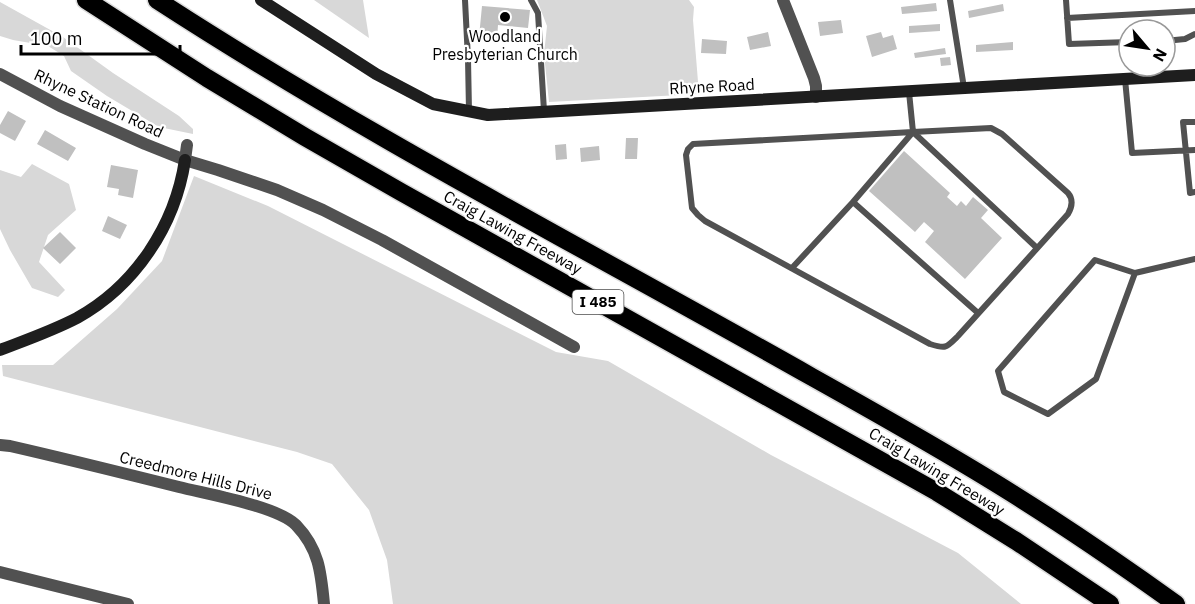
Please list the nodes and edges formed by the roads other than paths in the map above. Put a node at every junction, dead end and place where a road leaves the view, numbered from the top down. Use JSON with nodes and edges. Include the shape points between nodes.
{"nodes":[{"id":1,"x":86,"y":0,"type":"edge"},
{"id":2,"x":157,"y":0,"type":"edge"},
{"id":3,"x":261,"y":0,"type":"edge"},
{"id":4,"x":465,"y":0,"type":"edge"},
{"id":5,"x":531,"y":0,"type":"edge"},
{"id":6,"x":783,"y":0,"type":"edge"},
{"id":7,"x":950,"y":0,"type":"edge"},
{"id":8,"x":1066,"y":0,"type":"edge"},
{"id":9,"x":1195,"y":11,"type":"edge"},
{"id":10,"x":1067,"y":18,"type":"junction"},
{"id":11,"x":1195,"y":34,"type":"edge"},
{"id":12,"x":1177,"y":40,"type":"edge"},
{"id":13,"x":1117,"y":42,"type":"edge"},
{"id":14,"x":0,"y":75,"type":"edge"},
{"id":15,"x":1195,"y":75,"type":"edge"},
{"id":16,"x":1125,"y":79,"type":"junction"},
{"id":17,"x":964,"y":89,"type":"junction"},
{"id":18,"x":909,"y":92,"type":"junction"},
{"id":19,"x":816,"y":97,"type":"junction"},
{"id":20,"x":469,"y":111,"type":"junction"},
{"id":21,"x":544,"y":112,"type":"junction"},
{"id":22,"x":1195,"y":122,"type":"edge"},
{"id":23,"x":913,"y":132,"type":"junction"},
{"id":24,"x":187,"y":145,"type":"dead end"},
{"id":25,"x":1195,"y":150,"type":"edge"},
{"id":26,"x":1185,"y":151,"type":"junction"},
{"id":27,"x":185,"y":160,"type":"junction"},
{"id":28,"x":1195,"y":166,"type":"edge"},
{"id":29,"x":1187,"y":167,"type":"junction"},
{"id":30,"x":1195,"y":192,"type":"edge"},
{"id":31,"x":853,"y":202,"type":"junction"},
{"id":32,"x":1037,"y":248,"type":"junction"},
{"id":33,"x":1195,"y":259,"type":"edge"},
{"id":34,"x":792,"y":268,"type":"junction"},
{"id":35,"x":1135,"y":273,"type":"junction"},
{"id":36,"x":978,"y":312,"type":"junction"},
{"id":37,"x":574,"y":346,"type":"dead end"},
{"id":38,"x":0,"y":350,"type":"edge"},
{"id":39,"x":0,"y":445,"type":"edge"},
{"id":40,"x":0,"y":572,"type":"edge"},
{"id":41,"x":128,"y":604,"type":"edge"},
{"id":42,"x":324,"y":604,"type":"edge"},
{"id":43,"x":1110,"y":604,"type":"edge"},
{"id":44,"x":1176,"y":604,"type":"edge"}],
"edges":[{"from":1,"to":43,"type":"highway","name":"Craig Lawing Freeway","number":"I 485","via":[[305,137],[937,492]]},
{"from":2,"to":44,"type":"highway","name":"Craig Lawing Freeway","number":"I 485","via":[[414,156],[943,451],[1113,558]]},
{"from":3,"to":20,"type":"street","name":"Rhyne Road","via":[[376,74],[433,104]]},
{"from":4,"to":20,"type":"lane"},
{"from":5,"to":21,"type":"lane","via":[[538,13]]},
{"from":6,"to":19,"type":"street","via":[[814,78]]},
{"from":7,"to":17,"type":"lane"},
{"from":8,"to":10,"type":"lane"},
{"from":9,"to":10,"type":"lane"},
{"from":10,"to":13,"type":"lane","via":[[1069,44]]},
{"from":11,"to":12,"type":"lane"},
{"from":14,"to":27,"type":"street","name":"Rhyne Station Road","via":[[60,106]]},
{"from":15,"to":16,"type":"street","name":"Rhyne Road"},
{"from":16,"to":17,"type":"street","name":"Rhyne Road"},
{"from":16,"to":26,"type":"lane","via":[[1132,153]]},
{"from":17,"to":18,"type":"street","name":"Rhyne Road"},
{"from":18,"to":19,"type":"street","name":"Rhyne Road"},
{"from":18,"to":23,"type":"lane"},
{"from":19,"to":21,"type":"street","name":"Rhyne Road"},
{"from":20,"to":21,"type":"street","name":"Rhyne Road","via":[[488,115]]},
{"from":22,"to":26,"type":"lane","via":[[1183,122]]},
{"from":23,"to":31,"type":"lane"},
{"from":23,"to":32,"type":"lane"},
{"from":23,"to":32,"type":"lane","via":[[991,128],[1068,193],[1072,206],[1068,214]]},
{"from":23,"to":34,"type":"lane","via":[[693,144],[688,149],[692,208],[698,215]]},
{"from":24,"to":27,"type":"street"},
{"from":25,"to":26,"type":"lane"},
{"from":26,"to":29,"type":"lane"},
{"from":27,"to":37,"type":"street","name":"Rhyne Station Road","via":[[278,190],[323,210]]},
{"from":27,"to":38,"type":"street","via":[[179,188],[160,235],[116,290],[59,327]]},
{"from":28,"to":29,"type":"lane"},
{"from":29,"to":30,"type":"lane","via":[[1190,193]]},
{"from":31,"to":34,"type":"lane"},
{"from":31,"to":36,"type":"lane"},
{"from":32,"to":36,"type":"lane"},
{"from":33,"to":35,"type":"lane"},
{"from":34,"to":36,"type":"lane","via":[[942,348]]},
{"from":35,"to":35,"type":"lane","via":[[1095,260],[998,371],[1004,392],[1048,414],[1096,378]]},
{"from":39,"to":42,"type":"street","name":"Creedmore Hills Drive","via":[[280,514],[309,540],[317,556]]},
{"from":40,"to":41,"type":"street"}]}
